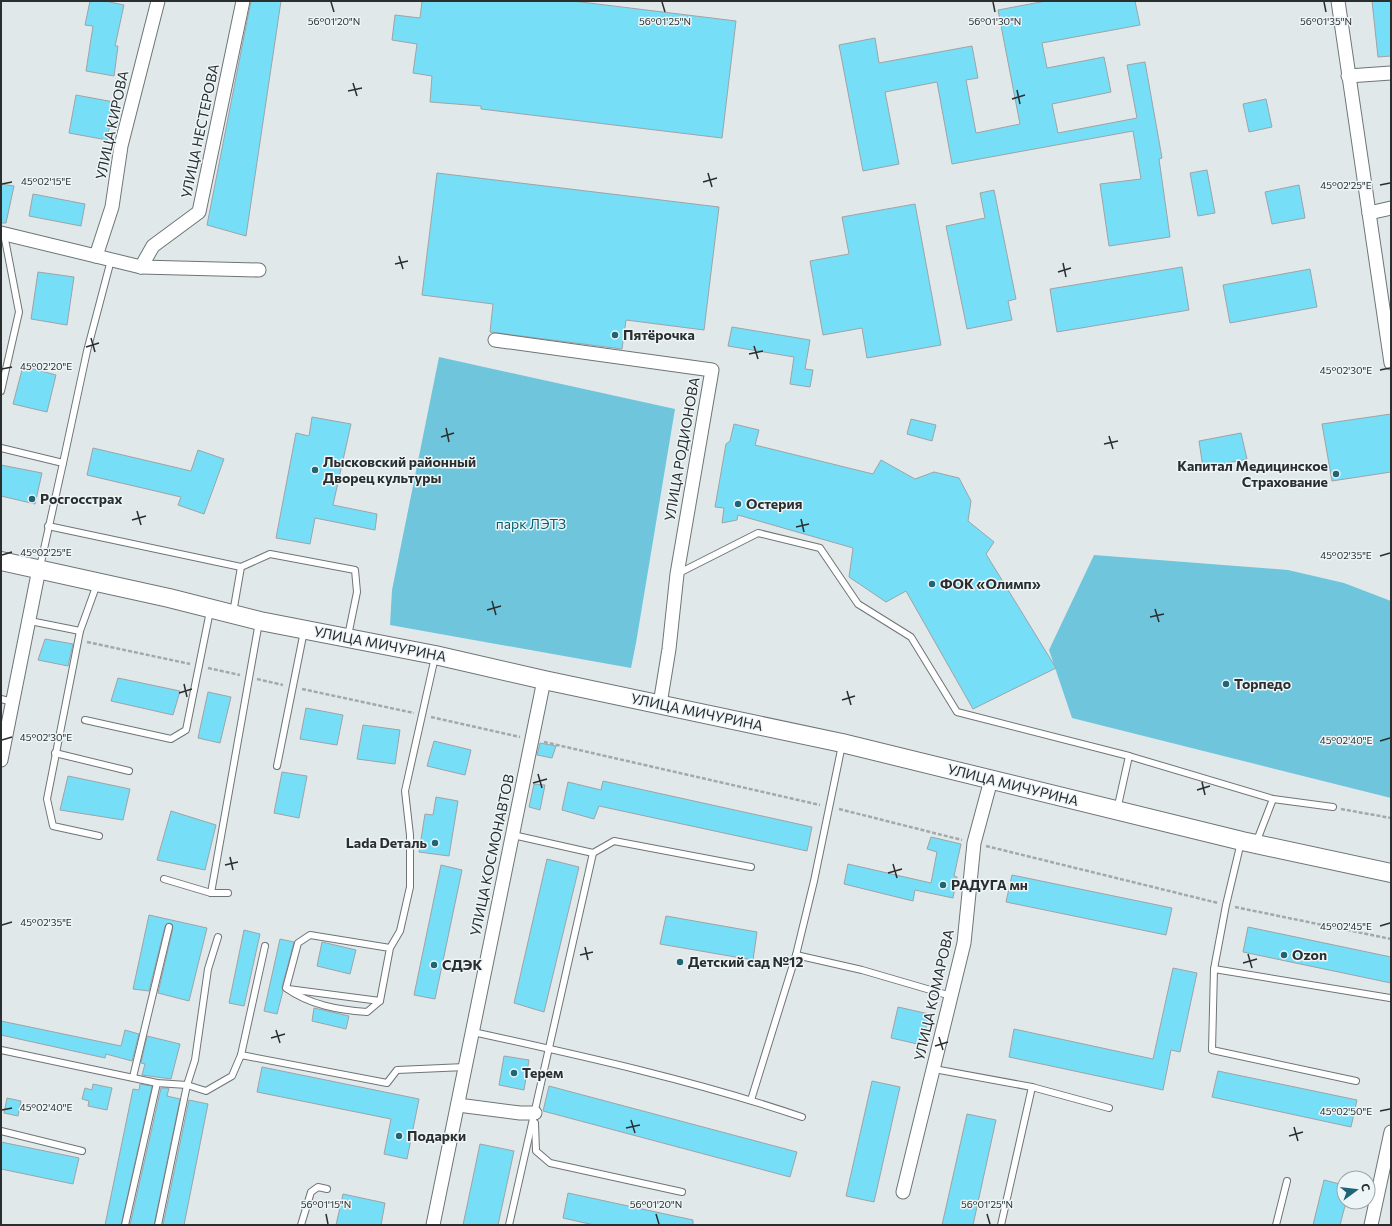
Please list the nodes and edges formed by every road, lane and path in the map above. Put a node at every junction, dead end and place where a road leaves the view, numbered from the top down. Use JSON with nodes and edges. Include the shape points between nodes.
{"nodes":[{"id":1,"x":158,"y":1,"type":"edge"},
{"id":2,"x":243,"y":1,"type":"edge"},
{"id":3,"x":1338,"y":1,"type":"edge"},
{"id":4,"x":1391,"y":73,"type":"edge"},
{"id":5,"x":1348,"y":76,"type":"junction"},
{"id":6,"x":1391,"y":208,"type":"edge"},
{"id":7,"x":1369,"y":213,"type":"junction"},
{"id":8,"x":2,"y":234,"type":"edge"},
{"id":9,"x":96,"y":256,"type":"junction"},
{"id":10,"x":111,"y":260,"type":"junction"},
{"id":11,"x":141,"y":267,"type":"junction"},
{"id":12,"x":259,"y":270,"type":"dead end"},
{"id":13,"x":495,"y":340,"type":"dead end"},
{"id":14,"x":1391,"y":363,"type":"edge"},
{"id":15,"x":1,"y":391,"type":"edge"},
{"id":16,"x":1,"y":448,"type":"edge"},
{"id":17,"x":63,"y":463,"type":"junction"},
{"id":18,"x":48,"y":526,"type":"junction"},
{"id":19,"x":1,"y":561,"type":"edge"},
{"id":20,"x":241,"y":568,"type":"junction"},
{"id":21,"x":40,"y":569,"type":"junction"},
{"id":22,"x":677,"y":574,"type":"junction"},
{"id":23,"x":98,"y":582,"type":"junction"},
{"id":24,"x":210,"y":609,"type":"junction"},
{"id":25,"x":233,"y":614,"type":"junction"},
{"id":26,"x":30,"y":621,"type":"junction"},
{"id":27,"x":260,"y":621,"type":"junction"},
{"id":28,"x":304,"y":629,"type":"junction"},
{"id":29,"x":80,"y":631,"type":"junction"},
{"id":30,"x":348,"y":638,"type":"junction"},
{"id":31,"x":78,"y":641,"type":"junction"},
{"id":32,"x":436,"y":655,"type":"junction"},
{"id":33,"x":200,"y":666,"type":"junction"},
{"id":34,"x":250,"y":677,"type":"junction"},
{"id":35,"x":544,"y":680,"type":"junction"},
{"id":36,"x":294,"y":687,"type":"junction"},
{"id":37,"x":7,"y":701,"type":"edge"},
{"id":38,"x":660,"y":704,"type":"junction"},
{"id":39,"x":422,"y":715,"type":"junction"},
{"id":40,"x":85,"y":720,"type":"dead end"},
{"id":41,"x":532,"y":739,"type":"junction"},
{"id":42,"x":842,"y":743,"type":"junction"},
{"id":43,"x":55,"y":753,"type":"junction"},
{"id":44,"x":1129,"y":756,"type":"junction"},
{"id":45,"x":1,"y":760,"type":"edge"},
{"id":46,"x":277,"y":766,"type":"dead end"},
{"id":47,"x":129,"y":771,"type":"dead end"},
{"id":48,"x":991,"y":780,"type":"junction"},
{"id":49,"x":1273,"y":799,"type":"junction"},
{"id":50,"x":828,"y":806,"type":"junction"},
{"id":51,"x":1333,"y":807,"type":"joint"},
{"id":52,"x":1117,"y":811,"type":"junction"},
{"id":53,"x":1391,"y":818,"type":"edge"},
{"id":54,"x":513,"y":835,"type":"junction"},
{"id":55,"x":99,"y":836,"type":"dead end"},
{"id":56,"x":1249,"y":842,"type":"junction"},
{"id":57,"x":974,"y":843,"type":"junction"},
{"id":58,"x":593,"y":853,"type":"junction"},
{"id":59,"x":751,"y":867,"type":"dead end"},
{"id":60,"x":1391,"y":872,"type":"edge"},
{"id":61,"x":164,"y":879,"type":"dead end"},
{"id":62,"x":228,"y":893,"type":"dead end"},
{"id":63,"x":211,"y":894,"type":"junction"},
{"id":64,"x":1226,"y":905,"type":"junction"},
{"id":65,"x":169,"y":928,"type":"dead end"},
{"id":66,"x":218,"y":937,"type":"dead end"},
{"id":67,"x":1391,"y":939,"type":"edge"},
{"id":68,"x":265,"y":946,"type":"dead end"},
{"id":69,"x":390,"y":948,"type":"junction"},
{"id":70,"x":796,"y":955,"type":"junction"},
{"id":71,"x":1214,"y":969,"type":"junction"},
{"id":72,"x":286,"y":988,"type":"junction"},
{"id":73,"x":951,"y":996,"type":"junction"},
{"id":74,"x":1390,"y":998,"type":"dead end"},
{"id":75,"x":380,"y":1001,"type":"junction"},
{"id":76,"x":473,"y":1032,"type":"junction"},
{"id":77,"x":548,"y":1048,"type":"junction"},
{"id":78,"x":1,"y":1050,"type":"edge"},
{"id":79,"x":241,"y":1055,"type":"junction"},
{"id":80,"x":466,"y":1067,"type":"junction"},
{"id":81,"x":934,"y":1069,"type":"junction"},
{"id":82,"x":133,"y":1077,"type":"junction"},
{"id":83,"x":1356,"y":1082,"type":"dead end"},
{"id":84,"x":157,"y":1083,"type":"junction"},
{"id":85,"x":187,"y":1085,"type":"junction"},
{"id":86,"x":1032,"y":1087,"type":"junction"},
{"id":87,"x":751,"y":1100,"type":"junction"},
{"id":88,"x":458,"y":1105,"type":"junction"},
{"id":89,"x":1109,"y":1108,"type":"dead end"},
{"id":90,"x":535,"y":1113,"type":"junction"},
{"id":91,"x":802,"y":1118,"type":"dead end"},
{"id":92,"x":1,"y":1131,"type":"edge"},
{"id":93,"x":1391,"y":1132,"type":"edge"},
{"id":94,"x":82,"y":1151,"type":"dead end"},
{"id":95,"x":1287,"y":1181,"type":"dead end"},
{"id":96,"x":327,"y":1189,"type":"dead end"},
{"id":97,"x":682,"y":1192,"type":"dead end"},
{"id":98,"x":903,"y":1192,"type":"dead end"},
{"id":99,"x":125,"y":1225,"type":"edge"},
{"id":100,"x":158,"y":1225,"type":"edge"},
{"id":101,"x":301,"y":1225,"type":"edge"},
{"id":102,"x":433,"y":1225,"type":"edge"},
{"id":103,"x":509,"y":1225,"type":"edge"},
{"id":104,"x":1002,"y":1225,"type":"edge"},
{"id":105,"x":1276,"y":1225,"type":"edge"},
{"id":106,"x":1371,"y":1225,"type":"edge"}],
"edges":[{"from":1,"to":9,"type":"street","name":"УЛИЦА КИРОВА","via":[[121,146],[112,207]]},
{"from":2,"to":11,"type":"street","name":"УЛИЦА НЕСТЕРОВА","via":[[199,212],[153,246]]},
{"from":3,"to":5,"type":"street"},
{"from":4,"to":5,"type":"street"},
{"from":5,"to":7,"type":"street"},
{"from":6,"to":7,"type":"street"},
{"from":7,"to":14,"type":"street"},
{"from":8,"to":9,"type":"street"},
{"from":8,"to":15,"type":"lane","via":[[19,312]]},
{"from":9,"to":10,"type":"street"},
{"from":10,"to":11,"type":"street"},
{"from":10,"to":17,"type":"lane","via":[[87,351]]},
{"from":11,"to":12,"type":"street"},
{"from":13,"to":22,"type":"street","name":"УЛИЦА РОДИОНОВА","via":[[712,370]]},
{"from":16,"to":17,"type":"lane"},
{"from":17,"to":18,"type":"lane"},
{"from":18,"to":20,"type":"lane"},
{"from":18,"to":21,"type":"lane"},
{"from":19,"to":21,"type":"main road","name":"УЛИЦА МИЧУРИНА"},
{"from":20,"to":25,"type":"lane"},
{"from":20,"to":30,"type":"lane","via":[[270,554],[355,570],[357,592]]},
{"from":21,"to":23,"type":"main road","name":"УЛИЦА МИЧУРИНА"},
{"from":21,"to":26,"type":"street"},
{"from":22,"to":38,"type":"street","name":"УЛИЦА РОДИОНОВА"},
{"from":22,"to":44,"type":"lane","via":[[758,533],[820,548],[858,604],[911,637],[957,712]]},
{"from":23,"to":24,"type":"main road","name":"УЛИЦА МИЧУРИНА"},
{"from":23,"to":29,"type":"lane"},
{"from":24,"to":25,"type":"main road","name":"УЛИЦА МИЧУРИНА"},
{"from":24,"to":33,"type":"lane"},
{"from":25,"to":27,"type":"main road","name":"УЛИЦА МИЧУРИНА"},
{"from":26,"to":29,"type":"lane"},
{"from":26,"to":37,"type":"street"},
{"from":27,"to":28,"type":"main road","name":"УЛИЦА МИЧУРИНА"},
{"from":27,"to":34,"type":"lane"},
{"from":28,"to":30,"type":"main road","name":"УЛИЦА МИЧУРИНА"},
{"from":28,"to":36,"type":"lane"},
{"from":29,"to":31,"type":"lane"},
{"from":30,"to":32,"type":"main road","name":"УЛИЦА МИЧУРИНА"},
{"from":31,"to":33,"type":"path"},
{"from":31,"to":43,"type":"lane"},
{"from":32,"to":35,"type":"main road","name":"УЛИЦА МИЧУРИНА"},
{"from":32,"to":39,"type":"lane"},
{"from":33,"to":34,"type":"path"},
{"from":33,"to":40,"type":"lane","via":[[186,730],[171,739]]},
{"from":34,"to":36,"type":"path"},
{"from":34,"to":63,"type":"lane"},
{"from":35,"to":38,"type":"main road","name":"УЛИЦА МИЧУРИНА"},
{"from":35,"to":41,"type":"street","name":"УЛИЦА КОСМОНАВТОВ"},
{"from":36,"to":39,"type":"path"},
{"from":36,"to":46,"type":"lane"},
{"from":37,"to":45,"type":"street"},
{"from":38,"to":42,"type":"main road","name":"УЛИЦА МИЧУРИНА"},
{"from":39,"to":41,"type":"path"},
{"from":39,"to":69,"type":"lane","via":[[405,791],[410,836],[410,887],[400,931]]},
{"from":41,"to":50,"type":"path"},
{"from":41,"to":54,"type":"street","name":"УЛИЦА КОСМОНАВТОВ"},
{"from":42,"to":48,"type":"main road","name":"УЛИЦА МИЧУРИНА"},
{"from":42,"to":50,"type":"lane"},
{"from":43,"to":47,"type":"lane"},
{"from":43,"to":55,"type":"lane","via":[[47,799],[53,826]]},
{"from":44,"to":49,"type":"lane"},
{"from":44,"to":52,"type":"lane"},
{"from":48,"to":52,"type":"main road","name":"УЛИЦА МИЧУРИНА"},
{"from":48,"to":57,"type":"street","name":"УЛИЦА КОМАРОВА"},
{"from":49,"to":51,"type":"lane"},
{"from":49,"to":56,"type":"lane"},
{"from":50,"to":57,"type":"path"},
{"from":50,"to":70,"type":"lane","via":[[814,881]]},
{"from":51,"to":53,"type":"path"},
{"from":52,"to":56,"type":"main road","name":"УЛИЦА МИЧУРИНА"},
{"from":54,"to":58,"type":"lane"},
{"from":54,"to":76,"type":"street","name":"УЛИЦА КОСМОНАВТОВ"},
{"from":56,"to":60,"type":"main road","name":"УЛИЦА МИЧУРИНА"},
{"from":56,"to":64,"type":"lane"},
{"from":57,"to":64,"type":"path"},
{"from":57,"to":73,"type":"street","name":"УЛИЦА КОМАРОВА","via":[[964,943]]},
{"from":58,"to":59,"type":"lane","via":[[614,841]]},
{"from":58,"to":77,"type":"lane"},
{"from":61,"to":63,"type":"lane"},
{"from":62,"to":63,"type":"lane"},
{"from":64,"to":67,"type":"path"},
{"from":64,"to":71,"type":"lane"},
{"from":65,"to":82,"type":"lane"},
{"from":66,"to":85,"type":"lane","via":[[208,969],[195,1060]]},
{"from":68,"to":79,"type":"lane"},
{"from":69,"to":72,"type":"lane","via":[[310,935],[298,943]]},
{"from":69,"to":75,"type":"lane"},
{"from":70,"to":73,"type":"lane","via":[[862,970]]},
{"from":70,"to":87,"type":"lane"},
{"from":71,"to":74,"type":"lane"},
{"from":71,"to":83,"type":"lane","via":[[1212,1050]]},
{"from":72,"to":75,"type":"lane"},
{"from":72,"to":75,"type":"lane","via":[[301,998],[324,1006],[352,1011],[367,1012]]},
{"from":73,"to":81,"type":"street","name":"УЛИЦА КОМАРОВА"},
{"from":76,"to":77,"type":"lane"},
{"from":76,"to":80,"type":"street","name":"УЛИЦА КОСМОНАВТОВ"},
{"from":77,"to":87,"type":"lane"},
{"from":77,"to":90,"type":"lane"},
{"from":78,"to":82,"type":"lane"},
{"from":79,"to":80,"type":"lane","via":[[387,1083],[397,1070]]},
{"from":79,"to":85,"type":"lane","via":[[232,1076],[206,1091]]},
{"from":80,"to":88,"type":"street","name":"УЛИЦА КОСМОНАВТОВ"},
{"from":81,"to":86,"type":"lane"},
{"from":81,"to":98,"type":"street","name":"УЛИЦА КОМАРОВА"},
{"from":82,"to":84,"type":"lane"},
{"from":84,"to":85,"type":"lane"},
{"from":84,"to":99,"type":"lane"},
{"from":85,"to":100,"type":"lane"},
{"from":86,"to":89,"type":"lane"},
{"from":86,"to":104,"type":"lane"},
{"from":87,"to":91,"type":"lane"},
{"from":88,"to":90,"type":"street"},
{"from":88,"to":102,"type":"street","name":"УЛИЦА КОСМОНАВТОВ"},
{"from":90,"to":97,"type":"lane","via":[[536,1150],[550,1163]]},
{"from":90,"to":103,"type":"lane"},
{"from":92,"to":94,"type":"lane"},
{"from":93,"to":106,"type":"street"},
{"from":95,"to":105,"type":"lane"},
{"from":96,"to":101,"type":"lane","via":[[318,1187],[311,1192]]}]}
